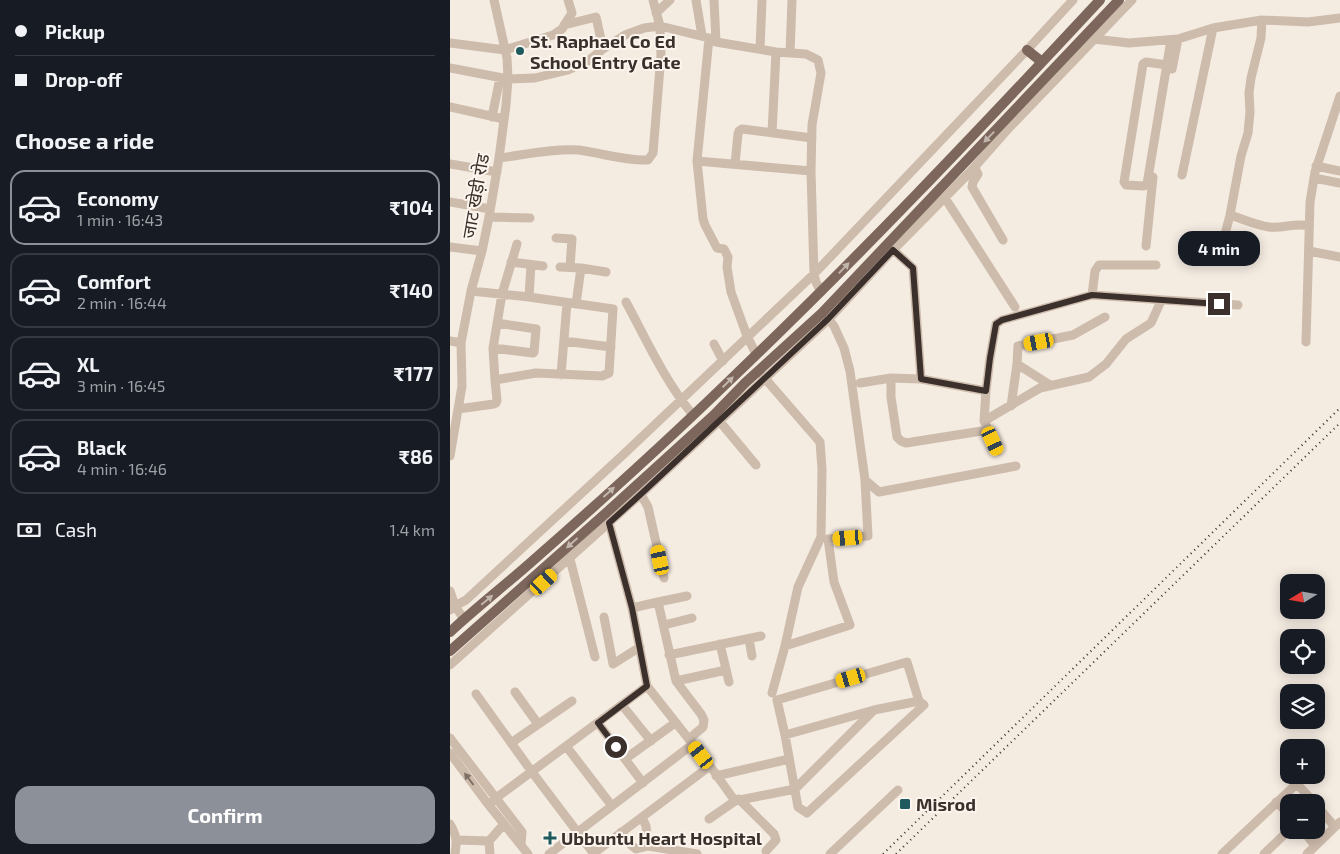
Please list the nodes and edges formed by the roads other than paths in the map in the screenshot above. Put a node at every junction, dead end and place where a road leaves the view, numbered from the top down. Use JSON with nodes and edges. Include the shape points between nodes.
{"nodes":[{"id":1,"x":568,"y":0,"type":"edge"},
{"id":2,"x":653,"y":0,"type":"edge"},
{"id":3,"x":670,"y":0,"type":"edge"},
{"id":4,"x":696,"y":0,"type":"edge"},
{"id":5,"x":714,"y":0,"type":"edge"},
{"id":6,"x":762,"y":0,"type":"edge"},
{"id":7,"x":792,"y":0,"type":"edge"},
{"id":8,"x":1073,"y":0,"type":"edge"},
{"id":9,"x":1100,"y":0,"type":"edge"},
{"id":10,"x":1119,"y":0,"type":"edge"},
{"id":11,"x":1132,"y":0,"type":"edge"},
{"id":12,"x":498,"y":2,"type":"edge"},
{"id":13,"x":656,"y":13,"type":"junction"},
{"id":14,"x":1340,"y":18,"type":"edge"},
{"id":15,"x":1262,"y":20,"type":"junction"},
{"id":16,"x":564,"y":25,"type":"junction"},
{"id":17,"x":660,"y":26,"type":"junction"},
{"id":18,"x":1213,"y":28,"type":"junction"},
{"id":19,"x":709,"y":39,"type":"junction"},
{"id":20,"x":1094,"y":39,"type":"junction"},
{"id":21,"x":1174,"y":40,"type":"junction"},
{"id":22,"x":450,"y":43,"type":"edge"},
{"id":23,"x":603,"y":49,"type":"junction"},
{"id":24,"x":760,"y":49,"type":"junction"},
{"id":25,"x":505,"y":50,"type":"junction"},
{"id":26,"x":1027,"y":50,"type":"junction"},
{"id":27,"x":776,"y":52,"type":"junction"},
{"id":28,"x":790,"y":53,"type":"junction"},
{"id":29,"x":1042,"y":62,"type":"junction"},
{"id":30,"x":1167,"y":65,"type":"junction"},
{"id":31,"x":450,"y":68,"type":"edge"},
{"id":32,"x":504,"y":78,"type":"junction"},
{"id":33,"x":1340,"y":96,"type":"edge"},
{"id":34,"x":450,"y":107,"type":"edge"},
{"id":35,"x":492,"y":116,"type":"junction"},
{"id":36,"x":504,"y":119,"type":"junction"},
{"id":37,"x":772,"y":133,"type":"junction"},
{"id":38,"x":812,"y":138,"type":"junction"},
{"id":39,"x":499,"y":158,"type":"junction"},
{"id":40,"x":697,"y":161,"type":"junction"},
{"id":41,"x":450,"y":164,"type":"edge"},
{"id":42,"x":735,"y":164,"type":"junction"},
{"id":43,"x":1316,"y":166,"type":"junction"},
{"id":44,"x":974,"y":168,"type":"junction"},
{"id":45,"x":811,"y":171,"type":"junction"},
{"id":46,"x":1340,"y":171,"type":"edge"},
{"id":47,"x":497,"y":172,"type":"junction"},
{"id":48,"x":962,"y":173,"type":"junction"},
{"id":49,"x":1182,"y":174,"type":"dead end"},
{"id":50,"x":1314,"y":178,"type":"junction"},
{"id":51,"x":1340,"y":183,"type":"edge"},
{"id":52,"x":945,"y":198,"type":"junction"},
{"id":53,"x":450,"y":202,"type":"edge"},
{"id":54,"x":490,"y":213,"type":"junction"},
{"id":55,"x":1230,"y":215,"type":"junction"},
{"id":56,"x":530,"y":218,"type":"dead end"},
{"id":57,"x":1309,"y":226,"type":"junction"},
{"id":58,"x":556,"y":238,"type":"dead end"},
{"id":59,"x":1003,"y":240,"type":"dead end"},
{"id":60,"x":517,"y":244,"type":"dead end"},
{"id":61,"x":1146,"y":246,"type":"dead end"},
{"id":62,"x":1222,"y":246,"type":"dead end"},
{"id":63,"x":450,"y":247,"type":"edge"},
{"id":64,"x":890,"y":247,"type":"junction"},
{"id":65,"x":482,"y":251,"type":"junction"},
{"id":66,"x":1309,"y":251,"type":"junction"},
{"id":67,"x":1340,"y":257,"type":"edge"},
{"id":68,"x":511,"y":262,"type":"junction"},
{"id":69,"x":531,"y":265,"type":"junction"},
{"id":70,"x":1156,"y":265,"type":"dead end"},
{"id":71,"x":543,"y":266,"type":"dead end"},
{"id":72,"x":560,"y":267,"type":"dead end"},
{"id":73,"x":570,"y":268,"type":"junction"},
{"id":74,"x":581,"y":268,"type":"junction"},
{"id":75,"x":606,"y":272,"type":"dead end"},
{"id":76,"x":814,"y":274,"type":"junction"},
{"id":77,"x":471,"y":291,"type":"junction"},
{"id":78,"x":821,"y":292,"type":"junction"},
{"id":79,"x":502,"y":294,"type":"junction"},
{"id":80,"x":1092,"y":295,"type":"junction"},
{"id":81,"x":529,"y":297,"type":"junction"},
{"id":82,"x":1161,"y":300,"type":"junction"},
{"id":83,"x":626,"y":302,"type":"dead end"},
{"id":84,"x":572,"y":303,"type":"junction"},
{"id":85,"x":1238,"y":305,"type":"dead end"},
{"id":86,"x":1015,"y":307,"type":"dead end"},
{"id":87,"x":825,"y":316,"type":"junction"},
{"id":88,"x":1105,"y":317,"type":"dead end"},
{"id":89,"x":497,"y":323,"type":"junction"},
{"id":90,"x":748,"y":336,"type":"junction"},
{"id":91,"x":450,"y":341,"type":"edge"},
{"id":92,"x":564,"y":341,"type":"junction"},
{"id":93,"x":1306,"y":342,"type":"dead end"},
{"id":94,"x":461,"y":343,"type":"junction"},
{"id":95,"x":714,"y":344,"type":"dead end"},
{"id":96,"x":611,"y":346,"type":"junction"},
{"id":97,"x":493,"y":348,"type":"junction"},
{"id":98,"x":756,"y":354,"type":"junction"},
{"id":99,"x":723,"y":361,"type":"junction"},
{"id":100,"x":1017,"y":364,"type":"junction"},
{"id":101,"x":561,"y":375,"type":"junction"},
{"id":102,"x":762,"y":375,"type":"junction"},
{"id":103,"x":891,"y":378,"type":"junction"},
{"id":104,"x":921,"y":379,"type":"junction"},
{"id":105,"x":495,"y":380,"type":"junction"},
{"id":106,"x":860,"y":383,"type":"dead end"},
{"id":107,"x":1050,"y":385,"type":"junction"},
{"id":108,"x":986,"y":391,"type":"junction"},
{"id":109,"x":680,"y":400,"type":"junction"},
{"id":110,"x":455,"y":405,"type":"edge"},
{"id":111,"x":1011,"y":406,"type":"junction"},
{"id":112,"x":693,"y":415,"type":"junction"},
{"id":113,"x":717,"y":418,"type":"junction"},
{"id":114,"x":986,"y":426,"type":"junction"},
{"id":115,"x":998,"y":451,"type":"dead end"},
{"id":116,"x":450,"y":456,"type":"edge"},
{"id":117,"x":756,"y":465,"type":"dead end"},
{"id":118,"x":1016,"y":466,"type":"dead end"},
{"id":119,"x":865,"y":480,"type":"junction"},
{"id":120,"x":638,"y":490,"type":"junction"},
{"id":121,"x":608,"y":518,"type":"junction"},
{"id":122,"x":570,"y":559,"type":"junction"},
{"id":123,"x":664,"y":578,"type":"dead end"},
{"id":124,"x":450,"y":591,"type":"edge"},
{"id":125,"x":687,"y":596,"type":"dead end"},
{"id":126,"x":658,"y":602,"type":"junction"},
{"id":127,"x":452,"y":608,"type":"edge"},
{"id":128,"x":632,"y":608,"type":"junction"},
{"id":129,"x":604,"y":617,"type":"dead end"},
{"id":130,"x":692,"y":618,"type":"dead end"},
{"id":131,"x":464,"y":619,"type":"junction"},
{"id":132,"x":664,"y":624,"type":"junction"},
{"id":133,"x":450,"y":632,"type":"edge"},
{"id":134,"x":761,"y":636,"type":"dead end"},
{"id":135,"x":749,"y":638,"type":"junction"},
{"id":136,"x":720,"y":644,"type":"junction"},
{"id":137,"x":784,"y":646,"type":"junction"},
{"id":138,"x":640,"y":647,"type":"junction"},
{"id":139,"x":450,"y":651,"type":"edge"},
{"id":140,"x":669,"y":655,"type":"junction"},
{"id":141,"x":752,"y":656,"type":"dead end"},
{"id":142,"x":594,"y":657,"type":"dead end"},
{"id":143,"x":450,"y":665,"type":"edge"},
{"id":144,"x":726,"y":670,"type":"junction"},
{"id":145,"x":676,"y":681,"type":"junction"},
{"id":146,"x":729,"y":682,"type":"dead end"},
{"id":147,"x":647,"y":686,"type":"junction"},
{"id":148,"x":516,"y":692,"type":"dead end"},
{"id":149,"x":772,"y":693,"type":"dead end"},
{"id":150,"x":476,"y":694,"type":"dead end"},
{"id":151,"x":572,"y":701,"type":"dead end"},
{"id":152,"x":919,"y":701,"type":"junction"},
{"id":153,"x":622,"y":705,"type":"junction"},
{"id":154,"x":874,"y":710,"type":"junction"},
{"id":155,"x":598,"y":723,"type":"junction"},
{"id":156,"x":675,"y":723,"type":"junction"},
{"id":157,"x":538,"y":724,"type":"junction"},
{"id":158,"x":785,"y":736,"type":"junction"},
{"id":159,"x":450,"y":738,"type":"edge"},
{"id":160,"x":651,"y":740,"type":"junction"},
{"id":161,"x":691,"y":742,"type":"junction"},
{"id":162,"x":511,"y":743,"type":"junction"},
{"id":163,"x":566,"y":746,"type":"junction"},
{"id":164,"x":450,"y":753,"type":"edge"},
{"id":165,"x":625,"y":759,"type":"junction"},
{"id":166,"x":789,"y":759,"type":"junction"},
{"id":167,"x":710,"y":766,"type":"junction"},
{"id":168,"x":532,"y":772,"type":"junction"},
{"id":169,"x":716,"y":776,"type":"junction"},
{"id":170,"x":642,"y":783,"type":"junction"},
{"id":171,"x":1297,"y":784,"type":"joint"},
{"id":172,"x":794,"y":790,"type":"junction"},
{"id":173,"x":898,"y":790,"type":"dead end"},
{"id":174,"x":1306,"y":794,"type":"edge"},
{"id":175,"x":496,"y":798,"type":"junction"},
{"id":176,"x":737,"y":800,"type":"junction"},
{"id":177,"x":1276,"y":802,"type":"junction"},
{"id":178,"x":488,"y":804,"type":"junction"},
{"id":179,"x":612,"y":806,"type":"junction"},
{"id":180,"x":1280,"y":806,"type":"edge"},
{"id":181,"x":1325,"y":813,"type":"edge"},
{"id":182,"x":642,"y":817,"type":"junction"},
{"id":183,"x":709,"y":819,"type":"dead end"},
{"id":184,"x":450,"y":824,"type":"edge"},
{"id":185,"x":504,"y":824,"type":"junction"},
{"id":186,"x":1338,"y":824,"type":"edge"},
{"id":187,"x":578,"y":832,"type":"junction"},
{"id":188,"x":621,"y":832,"type":"junction"},
{"id":189,"x":1280,"y":839,"type":"edge"},
{"id":190,"x":1310,"y":839,"type":"edge"},
{"id":191,"x":457,"y":840,"type":"junction"},
{"id":192,"x":490,"y":841,"type":"junction"},
{"id":193,"x":521,"y":844,"type":"junction"},
{"id":194,"x":648,"y":846,"type":"junction"},
{"id":195,"x":1315,"y":846,"type":"junction"},
{"id":196,"x":766,"y":851,"type":"dead end"},
{"id":197,"x":1229,"y":852,"type":"edge"},
{"id":198,"x":455,"y":854,"type":"edge"},
{"id":199,"x":490,"y":854,"type":"edge"},
{"id":200,"x":528,"y":854,"type":"edge"},
{"id":201,"x":549,"y":854,"type":"edge"},
{"id":202,"x":594,"y":854,"type":"edge"},
{"id":203,"x":697,"y":854,"type":"edge"},
{"id":204,"x":830,"y":854,"type":"edge"},
{"id":205,"x":1264,"y":854,"type":"edge"},
{"id":206,"x":1307,"y":854,"type":"edge"}],
"edges":[{"from":1,"to":16,"type":"street","via":[[572,13]]},
{"from":2,"to":13,"type":"street"},
{"from":3,"to":13,"type":"street"},
{"from":4,"to":19,"type":"street"},
{"from":5,"to":19,"type":"street"},
{"from":6,"to":24,"type":"street"},
{"from":7,"to":28,"type":"street"},
{"from":8,"to":26,"type":"street"},
{"from":9,"to":29,"type":"main road"},
{"from":10,"to":48,"type":"main road","one_way":true},
{"from":11,"to":20,"type":"street"},
{"from":12,"to":25,"type":"street","name":"जाट खेड़ी रोड"},
{"from":13,"to":17,"type":"street"},
{"from":14,"to":15,"type":"street","via":[[1308,22]]},
{"from":15,"to":18,"type":"street"},
{"from":15,"to":55,"type":"street","via":[[1249,93],[1248,133]]},
{"from":16,"to":23,"type":"street","via":[[596,17]]},
{"from":16,"to":25,"type":"street","via":[[552,35]]},
{"from":17,"to":19,"type":"street"},
{"from":17,"to":23,"type":"street","via":[[625,34]]},
{"from":17,"to":39,"type":"street","via":[[661,55],[653,153],[648,160],[579,150]]},
{"from":18,"to":21,"type":"street"},
{"from":18,"to":49,"type":"street"},
{"from":19,"to":24,"type":"street"},
{"from":19,"to":40,"type":"street"},
{"from":20,"to":21,"type":"street","via":[[1129,43]]},
{"from":20,"to":44,"type":"street"},
{"from":21,"to":30,"type":"street"},
{"from":21,"to":61,"type":"street","via":[[1154,164]]},
{"from":22,"to":25,"type":"street"},
{"from":23,"to":32,"type":"street","via":[[588,61],[568,70],[535,78]]},
{"from":24,"to":27,"type":"street"},
{"from":25,"to":32,"type":"street","name":"जाट खेड़ी रोड"},
{"from":26,"to":29,"type":"main road"},
{"from":26,"to":76,"type":"street"},
{"from":27,"to":28,"type":"street"},
{"from":27,"to":37,"type":"street"},
{"from":28,"to":38,"type":"street","via":[[806,54],[818,60],[821,74]]},
{"from":78,"to":29,"type":"main road","one_way":true},
{"from":30,"to":30,"type":"street","via":[[1147,184],[1126,185],[1143,64]]},
{"from":31,"to":32,"type":"street"},
{"from":32,"to":35,"type":"street"},
{"from":32,"to":36,"type":"street","name":"जाट खेड़ी रोड"},
{"from":33,"to":43,"type":"street"},
{"from":34,"to":35,"type":"street"},
{"from":35,"to":36,"type":"street"},
{"from":36,"to":39,"type":"street","name":"जाट खेड़ी रोड"},
{"from":37,"to":38,"type":"street"},
{"from":37,"to":42,"type":"street","via":[[739,131]]},
{"from":38,"to":45,"type":"street"},
{"from":39,"to":47,"type":"street","name":"जाट खेड़ी रोड"},
{"from":40,"to":42,"type":"street"},
{"from":40,"to":90,"type":"street","via":[[703,219],[717,248],[724,249],[728,257],[731,292]]},
{"from":41,"to":47,"type":"street"},
{"from":42,"to":45,"type":"street"},
{"from":43,"to":46,"type":"street"},
{"from":43,"to":50,"type":"street"},
{"from":44,"to":48,"type":"street"},
{"from":44,"to":59,"type":"street","via":[[978,174],[972,187]]},
{"from":45,"to":76,"type":"street"},
{"from":47,"to":54,"type":"street","name":"जाट खेड़ी रोड"},
{"from":48,"to":52,"type":"street"},
{"from":48,"to":64,"type":"main road"},
{"from":50,"to":51,"type":"street"},
{"from":50,"to":57,"type":"street"},
{"from":52,"to":64,"type":"street"},
{"from":52,"to":86,"type":"street"},
{"from":53,"to":54,"type":"street"},
{"from":54,"to":56,"type":"street"},
{"from":54,"to":65,"type":"street","name":"जाट खेड़ी रोड"},
{"from":55,"to":57,"type":"street","via":[[1269,227]]},
{"from":55,"to":62,"type":"street"},
{"from":57,"to":66,"type":"street"},
{"from":58,"to":73,"type":"street","via":[[572,239]]},
{"from":60,"to":68,"type":"street"},
{"from":63,"to":65,"type":"street"},
{"from":64,"to":87,"type":"main road"},
{"from":64,"to":104,"type":"street","via":[[913,268]]},
{"from":65,"to":77,"type":"street","name":"जाट खेड़ी रोड"},
{"from":66,"to":67,"type":"street"},
{"from":66,"to":93,"type":"street"},
{"from":68,"to":69,"type":"street"},
{"from":68,"to":79,"type":"street"},
{"from":69,"to":71,"type":"street"},
{"from":69,"to":81,"type":"street"},
{"from":70,"to":80,"type":"street","via":[[1099,265]]},
{"from":72,"to":73,"type":"street"},
{"from":73,"to":74,"type":"street"},
{"from":74,"to":75,"type":"street"},
{"from":74,"to":84,"type":"street"},
{"from":76,"to":78,"type":"street"},
{"from":76,"to":90,"type":"street"},
{"from":77,"to":79,"type":"street"},
{"from":77,"to":94,"type":"street","name":"जाट खेड़ी रोड"},
{"from":78,"to":98,"type":"main road"},
{"from":79,"to":81,"type":"street"},
{"from":79,"to":89,"type":"street"},
{"from":80,"to":82,"type":"street"},
{"from":80,"to":108,"type":"street","via":[[996,324]]},
{"from":81,"to":84,"type":"street"},
{"from":82,"to":85,"type":"street"},
{"from":82,"to":107,"type":"street","via":[[1151,323],[1126,339],[1106,364],[1089,377]]},
{"from":83,"to":109,"type":"street"},
{"from":84,"to":92,"type":"street"},
{"from":84,"to":96,"type":"street","via":[[613,309]]},
{"from":87,"to":102,"type":"main road"},
{"from":87,"to":119,"type":"street","via":[[834,326],[850,371]]},
{"from":88,"to":100,"type":"street","via":[[1073,336],[1018,346]]},
{"from":89,"to":97,"type":"street"},
{"from":89,"to":97,"type":"street","via":[[536,329],[534,352]]},
{"from":90,"to":98,"type":"street"},
{"from":90,"to":99,"type":"street"},
{"from":91,"to":94,"type":"street"},
{"from":92,"to":96,"type":"street"},
{"from":92,"to":101,"type":"street"},
{"from":94,"to":110,"type":"street","name":"जाट खेड़ी रोड","via":[[462,386]]},
{"from":95,"to":99,"type":"street"},
{"from":96,"to":101,"type":"street","via":[[610,373],[602,376]]},
{"from":97,"to":105,"type":"street"},
{"from":112,"to":98,"type":"main road","one_way":true},
{"from":99,"to":109,"type":"street"},
{"from":100,"to":107,"type":"street"},
{"from":100,"to":111,"type":"street"},
{"from":101,"to":105,"type":"street","via":[[536,373]]},
{"from":102,"to":113,"type":"main road","via":[[745,383]]},
{"from":102,"to":137,"type":"street","via":[[820,442],[821,537],[798,587]]},
{"from":103,"to":104,"type":"street"},
{"from":103,"to":106,"type":"street"},
{"from":103,"to":114,"type":"street","via":[[891,397],[900,441],[906,443]]},
{"from":104,"to":108,"type":"street"},
{"from":105,"to":110,"type":"street","via":[[496,403]]},
{"from":107,"to":111,"type":"street"},
{"from":108,"to":114,"type":"street"},
{"from":109,"to":112,"type":"street"},
{"from":109,"to":127,"type":"street","via":[[466,600]]},
{"from":110,"to":116,"type":"street","name":"जाट खेड़ी रोड"},
{"from":111,"to":114,"type":"street"},
{"from":131,"to":112,"type":"main road","one_way":true},
{"from":113,"to":117,"type":"street"},
{"from":113,"to":120,"type":"main road"},
{"from":114,"to":115,"type":"street"},
{"from":118,"to":119,"type":"street","via":[[879,492]]},
{"from":119,"to":137,"type":"street","via":[[868,536],[828,539],[834,582],[850,625]]},
{"from":120,"to":121,"type":"main road"},
{"from":120,"to":123,"type":"street","via":[[648,507]]},
{"from":121,"to":122,"type":"street"},
{"from":121,"to":128,"type":"street"},
{"from":121,"to":139,"type":"main road","one_way":true},
{"from":122,"to":142,"type":"street"},
{"from":122,"to":143,"type":"street"},
{"from":124,"to":127,"type":"street"},
{"from":125,"to":126,"type":"street"},
{"from":126,"to":128,"type":"street"},
{"from":126,"to":132,"type":"street"},
{"from":127,"to":131,"type":"street"},
{"from":128,"to":138,"type":"street"},
{"from":129,"to":138,"type":"street","via":[[614,664]]},
{"from":130,"to":132,"type":"street"},
{"from":131,"to":133,"type":"main road"},
{"from":132,"to":140,"type":"street"},
{"from":134,"to":135,"type":"street"},
{"from":135,"to":136,"type":"street"},
{"from":135,"to":141,"type":"street"},
{"from":136,"to":140,"type":"street"},
{"from":136,"to":144,"type":"street"},
{"from":137,"to":149,"type":"street"},
{"from":138,"to":147,"type":"street"},
{"from":140,"to":145,"type":"street"},
{"from":144,"to":145,"type":"street"},
{"from":144,"to":146,"type":"street"},
{"from":145,"to":161,"type":"street","via":[[704,720],[703,727]]},
{"from":147,"to":153,"type":"street"},
{"from":147,"to":156,"type":"street"},
{"from":148,"to":157,"type":"street"},
{"from":150,"to":162,"type":"street"},
{"from":151,"to":157,"type":"street"},
{"from":152,"to":154,"type":"street"},
{"from":152,"to":158,"type":"street","via":[[907,662],[777,700]]},
{"from":152,"to":172,"type":"street","via":[[924,705],[807,813],[798,807]]},
{"from":153,"to":155,"type":"street"},
{"from":153,"to":160,"type":"street"},
{"from":154,"to":158,"type":"street"},
{"from":154,"to":172,"type":"street"},
{"from":155,"to":163,"type":"street"},
{"from":155,"to":165,"type":"street"},
{"from":156,"to":160,"type":"street"},
{"from":156,"to":161,"type":"street"},
{"from":157,"to":162,"type":"street"},
{"from":158,"to":166,"type":"street"},
{"from":159,"to":175,"type":"street"},
{"from":160,"to":165,"type":"street"},
{"from":161,"to":167,"type":"street"},
{"from":161,"to":170,"type":"street"},
{"from":162,"to":168,"type":"street"},
{"from":163,"to":168,"type":"street"},
{"from":163,"to":179,"type":"street"},
{"from":178,"to":164,"type":"street","one_way":true},
{"from":165,"to":170,"type":"street"},
{"from":166,"to":169,"type":"street"},
{"from":166,"to":172,"type":"street"},
{"from":167,"to":169,"type":"street"},
{"from":167,"to":182,"type":"street"},
{"from":168,"to":175,"type":"street"},
{"from":168,"to":187,"type":"street"},
{"from":169,"to":176,"type":"street"},
{"from":170,"to":179,"type":"street"},
{"from":171,"to":174,"type":"street"},
{"from":171,"to":177,"type":"street"},
{"from":172,"to":176,"type":"street"},
{"from":173,"to":204,"type":"street"},
{"from":175,"to":178,"type":"street"},
{"from":175,"to":193,"type":"street","via":[[522,832]]},
{"from":176,"to":183,"type":"street"},
{"from":176,"to":196,"type":"street","via":[[776,837]]},
{"from":177,"to":180,"type":"street"},
{"from":177,"to":197,"type":"street"},
{"from":178,"to":185,"type":"street"},
{"from":179,"to":187,"type":"street"},
{"from":181,"to":186,"type":"street"},
{"from":182,"to":188,"type":"street"},
{"from":182,"to":194,"type":"street"},
{"from":184,"to":191,"type":"street"},
{"from":185,"to":192,"type":"street"},
{"from":185,"to":193,"type":"street"},
{"from":186,"to":195,"type":"street"},
{"from":187,"to":201,"type":"street"},
{"from":187,"to":202,"type":"street"},
{"from":188,"to":194,"type":"street","via":[[636,849]]},
{"from":188,"to":202,"type":"street"},
{"from":189,"to":205,"type":"street"},
{"from":190,"to":195,"type":"street"},
{"from":191,"to":192,"type":"street"},
{"from":191,"to":198,"type":"street"},
{"from":192,"to":199,"type":"street"},
{"from":193,"to":200,"type":"street"},
{"from":194,"to":203,"type":"street"},
{"from":195,"to":206,"type":"street"}]}
